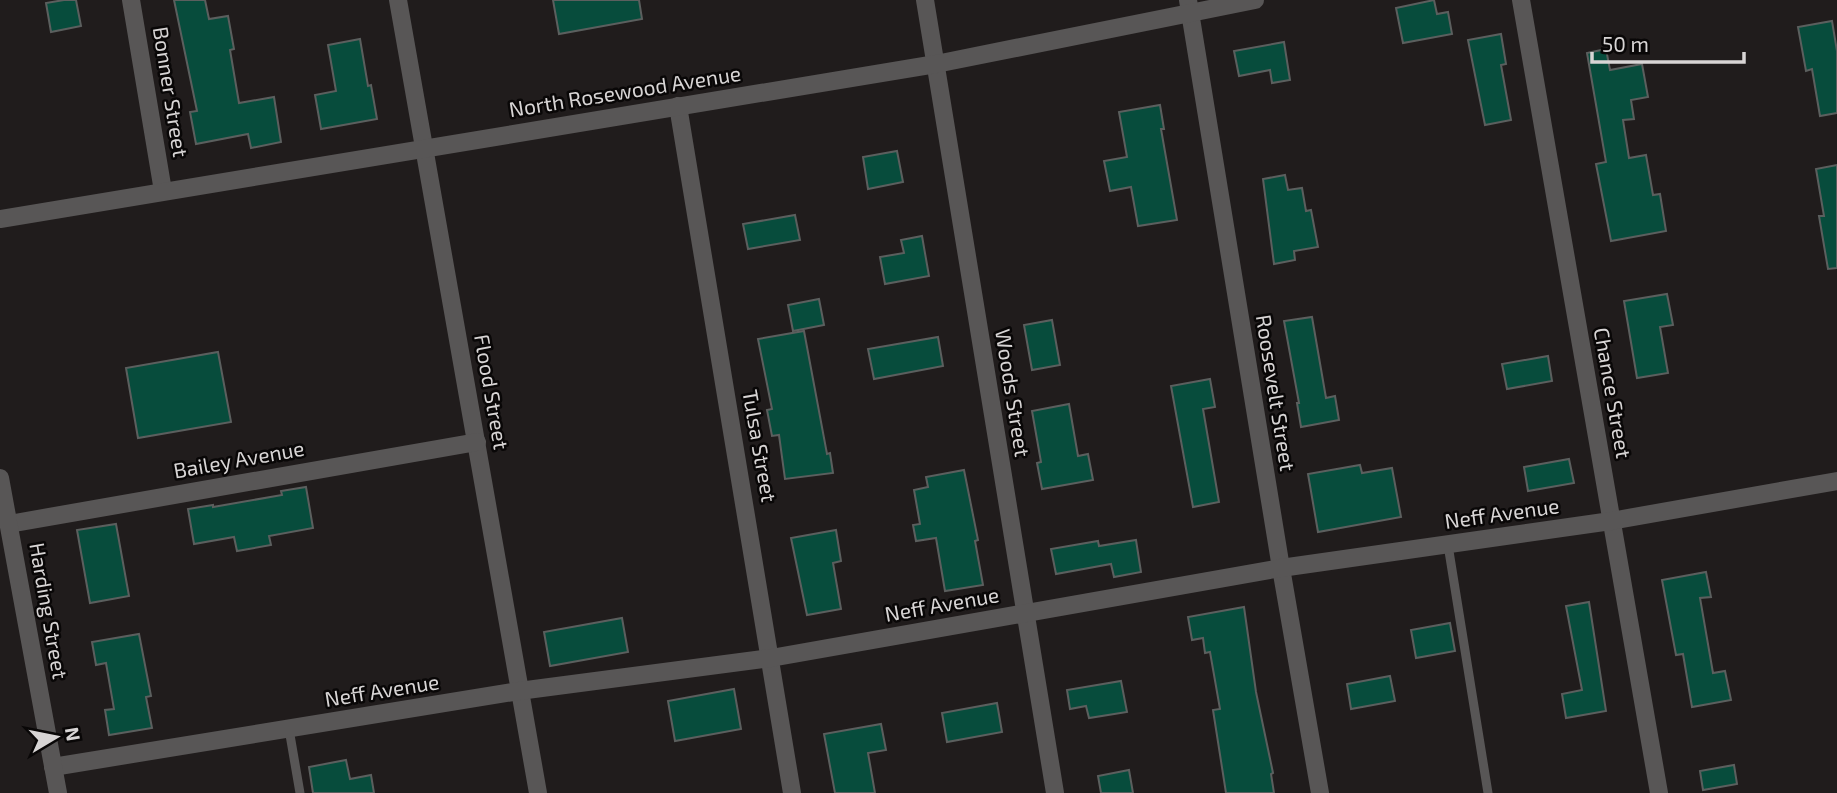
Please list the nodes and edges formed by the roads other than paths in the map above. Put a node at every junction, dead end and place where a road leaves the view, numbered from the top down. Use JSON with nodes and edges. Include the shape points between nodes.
{"nodes":[{"id":1,"x":131,"y":0,"type":"edge"},
{"id":2,"x":398,"y":0,"type":"edge"},
{"id":3,"x":925,"y":0,"type":"edge"},
{"id":4,"x":1255,"y":0,"type":"edge"},
{"id":5,"x":1521,"y":0,"type":"edge"},
{"id":6,"x":1189,"y":7,"type":"edge"},
{"id":7,"x":936,"y":64,"type":"junction"},
{"id":8,"x":678,"y":106,"type":"junction"},
{"id":9,"x":424,"y":149,"type":"junction"},
{"id":10,"x":163,"y":191,"type":"junction"},
{"id":11,"x":0,"y":219,"type":"edge"},
{"id":12,"x":477,"y":442,"type":"junction"},
{"id":13,"x":0,"y":478,"type":"edge"},
{"id":14,"x":1837,"y":481,"type":"edge"},
{"id":15,"x":2,"y":503,"type":"edge"},
{"id":16,"x":1611,"y":521,"type":"junction"},
{"id":17,"x":9,"y":524,"type":"junction"},
{"id":18,"x":1448,"y":545,"type":"junction"},
{"id":19,"x":1281,"y":569,"type":"junction"},
{"id":20,"x":1025,"y":613,"type":"junction"},
{"id":21,"x":771,"y":658,"type":"junction"},
{"id":22,"x":519,"y":691,"type":"junction"},
{"id":23,"x":289,"y":729,"type":"junction"},
{"id":24,"x":53,"y":767,"type":"junction"},
{"id":25,"x":58,"y":793,"type":"edge"},
{"id":26,"x":300,"y":793,"type":"edge"},
{"id":27,"x":538,"y":793,"type":"edge"},
{"id":28,"x":792,"y":793,"type":"edge"},
{"id":29,"x":1055,"y":793,"type":"edge"},
{"id":30,"x":1320,"y":793,"type":"edge"},
{"id":31,"x":1488,"y":793,"type":"edge"},
{"id":32,"x":1659,"y":793,"type":"edge"}],
"edges":[{"from":1,"to":10,"type":"street","name":"Bonner Street"},
{"from":2,"to":9,"type":"street","name":"Flood Street"},
{"from":3,"to":7,"type":"street","name":"Woods Street"},
{"from":4,"to":6,"type":"street","name":"North Rosewood Avenue"},
{"from":5,"to":16,"type":"street","name":"Chance Street"},
{"from":6,"to":7,"type":"street","name":"North Rosewood Avenue"},
{"from":6,"to":19,"type":"street","name":"Roosevelt Street"},
{"from":7,"to":8,"type":"street","name":"North Rosewood Avenue"},
{"from":7,"to":20,"type":"street","name":"Woods Street"},
{"from":8,"to":9,"type":"street","name":"North Rosewood Avenue"},
{"from":8,"to":21,"type":"street","name":"Tulsa Street"},
{"from":9,"to":10,"type":"street","name":"North Rosewood Avenue"},
{"from":9,"to":12,"type":"street","name":"Flood Street"},
{"from":10,"to":11,"type":"street","name":"North Rosewood Avenue"},
{"from":12,"to":17,"type":"street","name":"Bailey Avenue"},
{"from":12,"to":22,"type":"street","name":"Flood Street"},
{"from":13,"to":15,"type":"street","name":"Harding Street"},
{"from":14,"to":16,"type":"street","name":"Neff Avenue"},
{"from":15,"to":17,"type":"street","name":"Harding Street"},
{"from":16,"to":18,"type":"street","name":"Neff Avenue"},
{"from":16,"to":32,"type":"street","name":"Chance Street"},
{"from":17,"to":24,"type":"street","name":"Harding Street"},
{"from":18,"to":19,"type":"street","name":"Neff Avenue"},
{"from":18,"to":31,"type":"lane"},
{"from":19,"to":20,"type":"street","name":"Neff Avenue"},
{"from":19,"to":30,"type":"street","name":"Roosevelt Street"},
{"from":20,"to":21,"type":"street","name":"Neff Avenue"},
{"from":20,"to":29,"type":"street","name":"Woods Street"},
{"from":21,"to":22,"type":"street","name":"Neff Avenue"},
{"from":21,"to":28,"type":"street","name":"Tulsa Street"},
{"from":22,"to":23,"type":"street","name":"Neff Avenue"},
{"from":22,"to":27,"type":"street","name":"Flood Street"},
{"from":23,"to":24,"type":"street","name":"Neff Avenue"},
{"from":23,"to":26,"type":"lane"},
{"from":24,"to":25,"type":"street","name":"Harding Street"}]}
